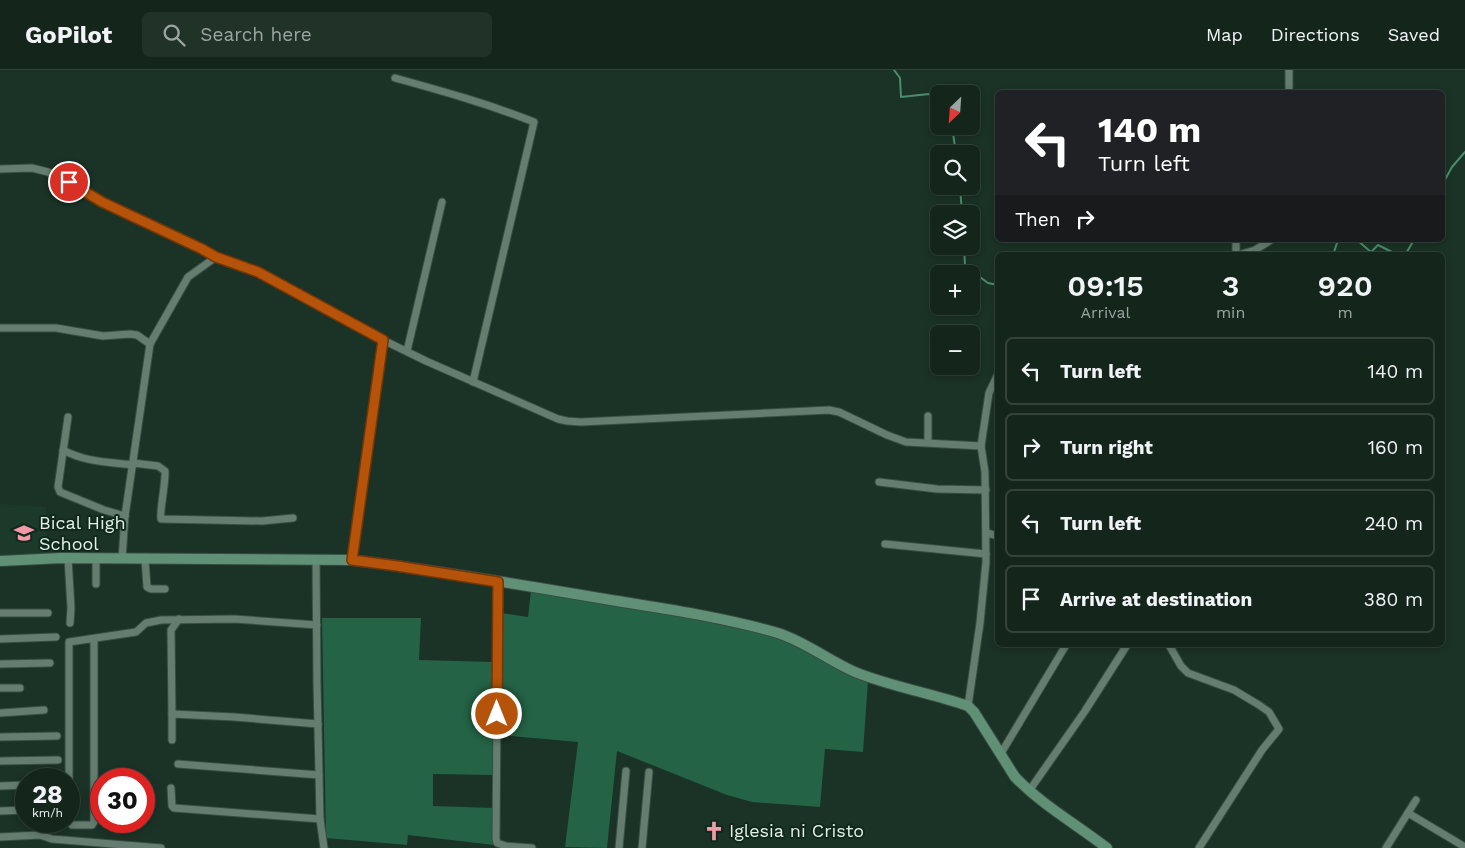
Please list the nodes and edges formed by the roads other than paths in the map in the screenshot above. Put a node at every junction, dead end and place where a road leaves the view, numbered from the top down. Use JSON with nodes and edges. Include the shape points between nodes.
{"nodes":[{"id":1,"x":1289,"y":70,"type":"edge"},
{"id":2,"x":396,"y":78,"type":"dead end"},
{"id":3,"x":1289,"y":90,"type":"edge"},
{"id":4,"x":0,"y":169,"type":"edge"},
{"id":5,"x":442,"y":202,"type":"dead end"},
{"id":6,"x":1268,"y":242,"type":"edge"},
{"id":7,"x":1248,"y":252,"type":"edge"},
{"id":8,"x":216,"y":257,"type":"junction"},
{"id":9,"x":0,"y":328,"type":"edge"},
{"id":10,"x":383,"y":340,"type":"junction"},
{"id":11,"x":150,"y":344,"type":"junction"},
{"id":12,"x":407,"y":351,"type":"junction"},
{"id":13,"x":995,"y":381,"type":"edge"},
{"id":14,"x":473,"y":382,"type":"junction"},
{"id":15,"x":995,"y":392,"type":"edge"},
{"id":16,"x":990,"y":393,"type":"junction"},
{"id":17,"x":928,"y":416,"type":"dead end"},
{"id":18,"x":68,"y":417,"type":"dead end"},
{"id":19,"x":928,"y":442,"type":"junction"},
{"id":20,"x":981,"y":446,"type":"junction"},
{"id":21,"x":63,"y":450,"type":"junction"},
{"id":22,"x":133,"y":464,"type":"junction"},
{"id":23,"x":879,"y":482,"type":"dead end"},
{"id":24,"x":986,"y":490,"type":"junction"},
{"id":25,"x":125,"y":516,"type":"junction"},
{"id":26,"x":293,"y":518,"type":"dead end"},
{"id":27,"x":986,"y":533,"type":"junction"},
{"id":28,"x":995,"y":535,"type":"edge"},
{"id":29,"x":885,"y":544,"type":"dead end"},
{"id":30,"x":986,"y":554,"type":"junction"},
{"id":31,"x":68,"y":558,"type":"junction"},
{"id":32,"x":96,"y":559,"type":"junction"},
{"id":33,"x":122,"y":559,"type":"junction"},
{"id":34,"x":145,"y":559,"type":"junction"},
{"id":35,"x":316,"y":559,"type":"junction"},
{"id":36,"x":352,"y":560,"type":"junction"},
{"id":37,"x":0,"y":561,"type":"edge"},
{"id":38,"x":498,"y":582,"type":"junction"},
{"id":39,"x":96,"y":584,"type":"dead end"},
{"id":40,"x":165,"y":589,"type":"dead end"},
{"id":41,"x":0,"y":613,"type":"edge"},
{"id":42,"x":48,"y":613,"type":"dead end"},
{"id":43,"x":179,"y":619,"type":"junction"},
{"id":44,"x":70,"y":623,"type":"dead end"},
{"id":45,"x":317,"y":625,"type":"junction"},
{"id":46,"x":56,"y":637,"type":"dead end"},
{"id":47,"x":0,"y":639,"type":"edge"},
{"id":48,"x":94,"y":639,"type":"junction"},
{"id":49,"x":1065,"y":647,"type":"edge"},
{"id":50,"x":1125,"y":647,"type":"edge"},
{"id":51,"x":1170,"y":647,"type":"edge"},
{"id":52,"x":50,"y":663,"type":"dead end"},
{"id":53,"x":0,"y":664,"type":"edge"},
{"id":54,"x":0,"y":688,"type":"edge"},
{"id":55,"x":20,"y":688,"type":"dead end"},
{"id":56,"x":968,"y":706,"type":"junction"},
{"id":57,"x":44,"y":710,"type":"dead end"},
{"id":58,"x":0,"y":713,"type":"edge"},
{"id":59,"x":172,"y":714,"type":"junction"},
{"id":60,"x":318,"y":724,"type":"junction"},
{"id":61,"x":57,"y":736,"type":"dead end"},
{"id":62,"x":0,"y":737,"type":"edge"},
{"id":63,"x":172,"y":740,"type":"dead end"},
{"id":64,"x":1000,"y":755,"type":"junction"},
{"id":65,"x":58,"y":760,"type":"dead end"},
{"id":66,"x":0,"y":761,"type":"edge"},
{"id":67,"x":178,"y":764,"type":"dead end"},
{"id":68,"x":626,"y":771,"type":"dead end"},
{"id":69,"x":649,"y":772,"type":"dead end"},
{"id":70,"x":319,"y":775,"type":"junction"},
{"id":71,"x":15,"y":785,"type":"edge"},
{"id":72,"x":0,"y":786,"type":"edge"},
{"id":73,"x":171,"y":788,"type":"dead end"},
{"id":74,"x":1029,"y":791,"type":"junction"},
{"id":75,"x":1416,"y":800,"type":"dead end"},
{"id":76,"x":15,"y":810,"type":"edge"},
{"id":77,"x":0,"y":811,"type":"edge"},
{"id":78,"x":1408,"y":813,"type":"junction"},
{"id":79,"x":320,"y":819,"type":"junction"},
{"id":80,"x":0,"y":837,"type":"edge"},
{"id":81,"x":1465,"y":846,"type":"edge"},
{"id":82,"x":161,"y":848,"type":"edge"},
{"id":83,"x":324,"y":848,"type":"edge"},
{"id":84,"x":532,"y":848,"type":"edge"},
{"id":85,"x":619,"y":848,"type":"edge"},
{"id":86,"x":642,"y":848,"type":"edge"},
{"id":87,"x":1107,"y":848,"type":"edge"},
{"id":88,"x":1199,"y":848,"type":"edge"},
{"id":89,"x":1386,"y":848,"type":"edge"}],
"edges":[{"from":1,"to":3,"type":"street"},
{"from":2,"to":14,"type":"street","via":[[534,122]]},
{"from":4,"to":8,"type":"street","via":[[32,168],[48,172]]},
{"from":5,"to":12,"type":"street"},
{"from":6,"to":7,"type":"street"},
{"from":8,"to":10,"type":"street","via":[[258,272]]},
{"from":8,"to":11,"type":"street","via":[[188,278]]},
{"from":9,"to":11,"type":"street","via":[[56,328],[103,336],[130,334]]},
{"from":10,"to":12,"type":"street"},
{"from":10,"to":36,"type":"street"},
{"from":11,"to":22,"type":"street"},
{"from":12,"to":14,"type":"street"},
{"from":13,"to":16,"type":"street"},
{"from":14,"to":19,"type":"street","via":[[568,421],[829,410],[897,440]]},
{"from":15,"to":16,"type":"street"},
{"from":16,"to":20,"type":"street"},
{"from":17,"to":19,"type":"street"},
{"from":18,"to":21,"type":"street"},
{"from":19,"to":20,"type":"street"},
{"from":20,"to":24,"type":"street"},
{"from":21,"to":22,"type":"street","via":[[90,461]]},
{"from":21,"to":25,"type":"street","via":[[60,492]]},
{"from":22,"to":25,"type":"street"},
{"from":22,"to":26,"type":"street","via":[[158,466],[165,471],[161,519],[262,521]]},
{"from":23,"to":24,"type":"street","via":[[937,489]]},
{"from":24,"to":27,"type":"street"},
{"from":25,"to":33,"type":"street"},
{"from":27,"to":28,"type":"street"},
{"from":27,"to":30,"type":"street"},
{"from":29,"to":30,"type":"street"},
{"from":30,"to":56,"type":"street"},
{"from":31,"to":32,"type":"street"},
{"from":31,"to":37,"type":"street"},
{"from":31,"to":44,"type":"street"},
{"from":32,"to":33,"type":"street"},
{"from":32,"to":39,"type":"street"},
{"from":33,"to":34,"type":"street"},
{"from":34,"to":35,"type":"street"},
{"from":34,"to":40,"type":"street","via":[[147,587]]},
{"from":35,"to":36,"type":"street"},
{"from":35,"to":45,"type":"street"},
{"from":36,"to":38,"type":"street"},
{"from":38,"to":56,"type":"street","via":[[714,617],[764,629],[793,639],[873,679]]},
{"from":38,"to":84,"type":"street","via":[[496,839],[502,845]]},
{"from":41,"to":42,"type":"street"},
{"from":43,"to":45,"type":"street"},
{"from":43,"to":48,"type":"street","via":[[151,622],[136,632]]},
{"from":43,"to":59,"type":"street","via":[[171,630]]},
{"from":45,"to":60,"type":"street"},
{"from":46,"to":47,"type":"street"},
{"from":48,"to":48,"type":"street","via":[[73,640],[69,645],[69,817],[72,825],[89,826],[94,822]]},
{"from":49,"to":64,"type":"street"},
{"from":50,"to":74,"type":"street","via":[[1086,711]]},
{"from":51,"to":88,"type":"street","via":[[1188,673],[1234,690],[1259,705],[1269,712],[1279,729]]},
{"from":52,"to":53,"type":"street"},
{"from":54,"to":55,"type":"street"},
{"from":56,"to":64,"type":"street"},
{"from":57,"to":58,"type":"street"},
{"from":59,"to":60,"type":"street"},
{"from":59,"to":63,"type":"street"},
{"from":60,"to":70,"type":"street"},
{"from":61,"to":62,"type":"street"},
{"from":64,"to":74,"type":"street","via":[[1014,777]]},
{"from":65,"to":66,"type":"street"},
{"from":67,"to":70,"type":"street"},
{"from":68,"to":85,"type":"street"},
{"from":69,"to":86,"type":"street"},
{"from":70,"to":79,"type":"street"},
{"from":71,"to":72,"type":"street"},
{"from":73,"to":79,"type":"street","via":[[174,808]]},
{"from":74,"to":87,"type":"street"},
{"from":75,"to":78,"type":"street"},
{"from":76,"to":77,"type":"street"},
{"from":78,"to":81,"type":"street"},
{"from":78,"to":89,"type":"street"},
{"from":79,"to":83,"type":"street"},
{"from":80,"to":82,"type":"street","via":[[40,836]]}]}
